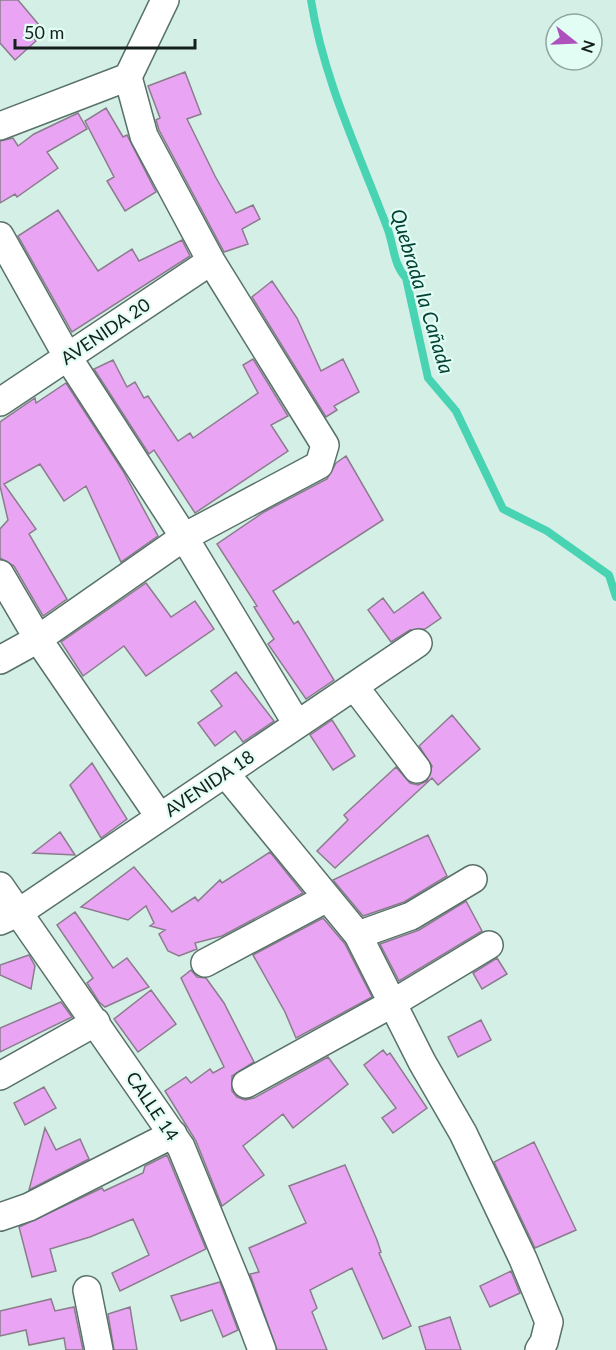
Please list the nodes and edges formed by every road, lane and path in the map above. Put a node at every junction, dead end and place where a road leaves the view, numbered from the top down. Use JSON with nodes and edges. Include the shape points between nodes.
{"nodes":[{"id":1,"x":165,"y":0,"type":"edge"},
{"id":2,"x":128,"y":77,"type":"junction"},
{"id":3,"x":0,"y":126,"type":"edge"},
{"id":4,"x":0,"y":236,"type":"edge"},
{"id":5,"x":212,"y":261,"type":"junction"},
{"id":6,"x":67,"y":356,"type":"junction"},
{"id":7,"x":0,"y":402,"type":"edge"},
{"id":8,"x":184,"y":537,"type":"junction"},
{"id":9,"x":0,"y":574,"type":"edge"},
{"id":10,"x":38,"y":639,"type":"junction"},
{"id":11,"x":418,"y":643,"type":"dead end"},
{"id":12,"x":0,"y":660,"type":"edge"},
{"id":13,"x":354,"y":686,"type":"junction"},
{"id":14,"x":297,"y":724,"type":"junction"},
{"id":15,"x":417,"y":769,"type":"dead end"},
{"id":16,"x":225,"y":772,"type":"junction"},
{"id":17,"x":159,"y":816,"type":"junction"},
{"id":18,"x":473,"y":879,"type":"dead end"},
{"id":19,"x":0,"y":886,"type":"edge"},
{"id":20,"x":327,"y":898,"type":"junction"},
{"id":21,"x":9,"y":917,"type":"edge"},
{"id":22,"x":357,"y":935,"type":"junction"},
{"id":23,"x":489,"y":945,"type":"dead end"},
{"id":24,"x":205,"y":963,"type":"dead end"},
{"id":25,"x":393,"y":1003,"type":"junction"},
{"id":26,"x":96,"y":1022,"type":"junction"},
{"id":27,"x":0,"y":1076,"type":"edge"},
{"id":28,"x":246,"y":1084,"type":"dead end"},
{"id":29,"x":173,"y":1134,"type":"junction"},
{"id":30,"x":0,"y":1217,"type":"edge"},
{"id":31,"x":87,"y":1290,"type":"dead end"},
{"id":32,"x":99,"y":1350,"type":"edge"},
{"id":33,"x":261,"y":1350,"type":"edge"},
{"id":34,"x":539,"y":1350,"type":"edge"}],
"edges":[{"from":1,"to":2,"type":"street"},
{"from":2,"to":3,"type":"street"},
{"from":2,"to":5,"type":"street","via":[[144,136]]},
{"from":4,"to":6,"type":"street"},
{"from":5,"to":6,"type":"street","name":"AVENIDA 20"},
{"from":5,"to":8,"type":"street","via":[[325,445],[324,455],[319,465]]},
{"from":6,"to":7,"type":"street","name":"AVENIDA 20"},
{"from":6,"to":8,"type":"street"},
{"from":8,"to":10,"type":"street"},
{"from":8,"to":14,"type":"street"},
{"from":9,"to":10,"type":"street"},
{"from":10,"to":12,"type":"street"},
{"from":10,"to":17,"type":"street"},
{"from":11,"to":13,"type":"street","name":"AVENIDA 18"},
{"from":13,"to":14,"type":"street","name":"AVENIDA 18"},
{"from":13,"to":15,"type":"street"},
{"from":14,"to":16,"type":"street","name":"AVENIDA 18"},
{"from":16,"to":17,"type":"street","name":"AVENIDA 18"},
{"from":16,"to":20,"type":"street"},
{"from":17,"to":21,"type":"street","name":"AVENIDA 18"},
{"from":18,"to":22,"type":"street","via":[[411,916]]},
{"from":19,"to":21,"type":"street","name":"CALLE 14"},
{"from":20,"to":22,"type":"street"},
{"from":20,"to":24,"type":"street"},
{"from":21,"to":26,"type":"street","name":"CALLE 14"},
{"from":22,"to":25,"type":"street"},
{"from":23,"to":25,"type":"street"},
{"from":25,"to":28,"type":"street"},
{"from":25,"to":34,"type":"street","via":[[463,1133],[523,1259],[549,1322]]},
{"from":26,"to":27,"type":"street"},
{"from":26,"to":29,"type":"street","name":"CALLE 14"},
{"from":29,"to":30,"type":"street","via":[[29,1207]]},
{"from":29,"to":33,"type":"street","name":"CALLE 14","via":[[182,1147]]},
{"from":31,"to":32,"type":"street"}]}
